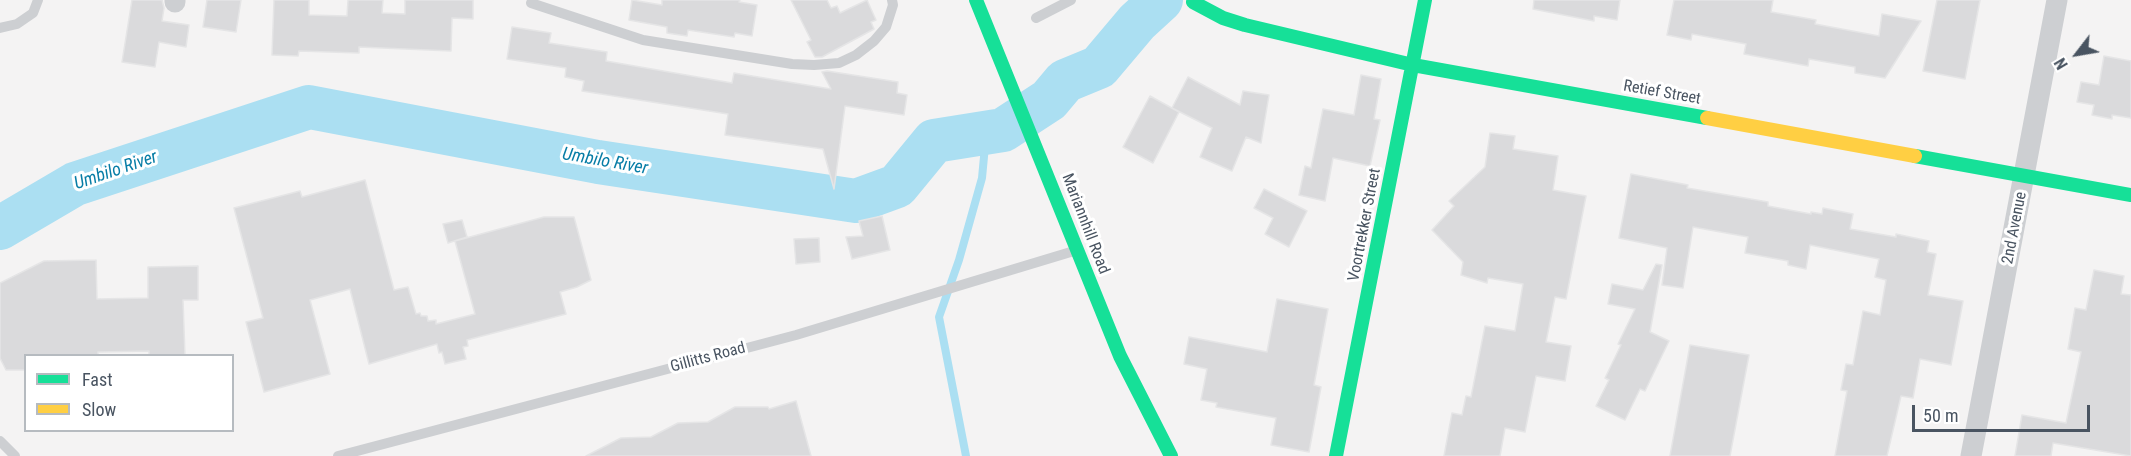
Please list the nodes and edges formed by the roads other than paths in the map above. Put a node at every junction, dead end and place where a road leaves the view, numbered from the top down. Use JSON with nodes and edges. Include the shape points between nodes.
{"nodes":[{"id":1,"x":38,"y":0,"type":"edge"},
{"id":2,"x":892,"y":0,"type":"edge"},
{"id":3,"x":976,"y":0,"type":"edge"},
{"id":4,"x":1071,"y":0,"type":"edge"},
{"id":5,"x":1425,"y":0,"type":"edge"},
{"id":6,"x":2057,"y":0,"type":"edge"},
{"id":7,"x":1193,"y":2,"type":"dead end"},
{"id":8,"x":531,"y":3,"type":"dead end"},
{"id":9,"x":1036,"y":18,"type":"dead end"},
{"id":10,"x":0,"y":28,"type":"edge"},
{"id":11,"x":1413,"y":65,"type":"junction"},
{"id":12,"x":2025,"y":175,"type":"junction"},
{"id":13,"x":2131,"y":195,"type":"edge"},
{"id":14,"x":1077,"y":251,"type":"junction"},
{"id":15,"x":0,"y":441,"type":"edge"},
{"id":16,"x":15,"y":456,"type":"edge"},
{"id":17,"x":338,"y":456,"type":"edge"},
{"id":18,"x":1171,"y":456,"type":"edge"},
{"id":19,"x":1336,"y":456,"type":"edge"},
{"id":20,"x":1971,"y":456,"type":"edge"}],
"edges":[{"from":1,"to":10,"type":"lane","via":[[33,13],[17,24]]},
{"from":2,"to":8,"type":"lane","via":[[886,27],[874,41],[839,63],[814,65],[643,40]]},
{"from":3,"to":14,"type":"street","name":"Mariannhill Road"},
{"from":4,"to":9,"type":"lane"},
{"from":5,"to":11,"type":"street","name":"Voortrekker Street"},
{"from":6,"to":12,"type":"street","name":"2nd Avenue"},
{"from":7,"to":11,"type":"street","name":"Retief Street","via":[[1245,25]]},
{"from":11,"to":12,"type":"street","name":"Retief Street"},
{"from":11,"to":19,"type":"street","name":"Voortrekker Street"},
{"from":12,"to":13,"type":"street","name":"Retief Street"},
{"from":12,"to":20,"type":"street","name":"2nd Avenue"},
{"from":14,"to":17,"type":"lane","name":"Gillitts Road","via":[[796,335]]},
{"from":14,"to":18,"type":"street","name":"Mariannhill Road","via":[[1120,356]]},
{"from":15,"to":16,"type":"lane"}]}
